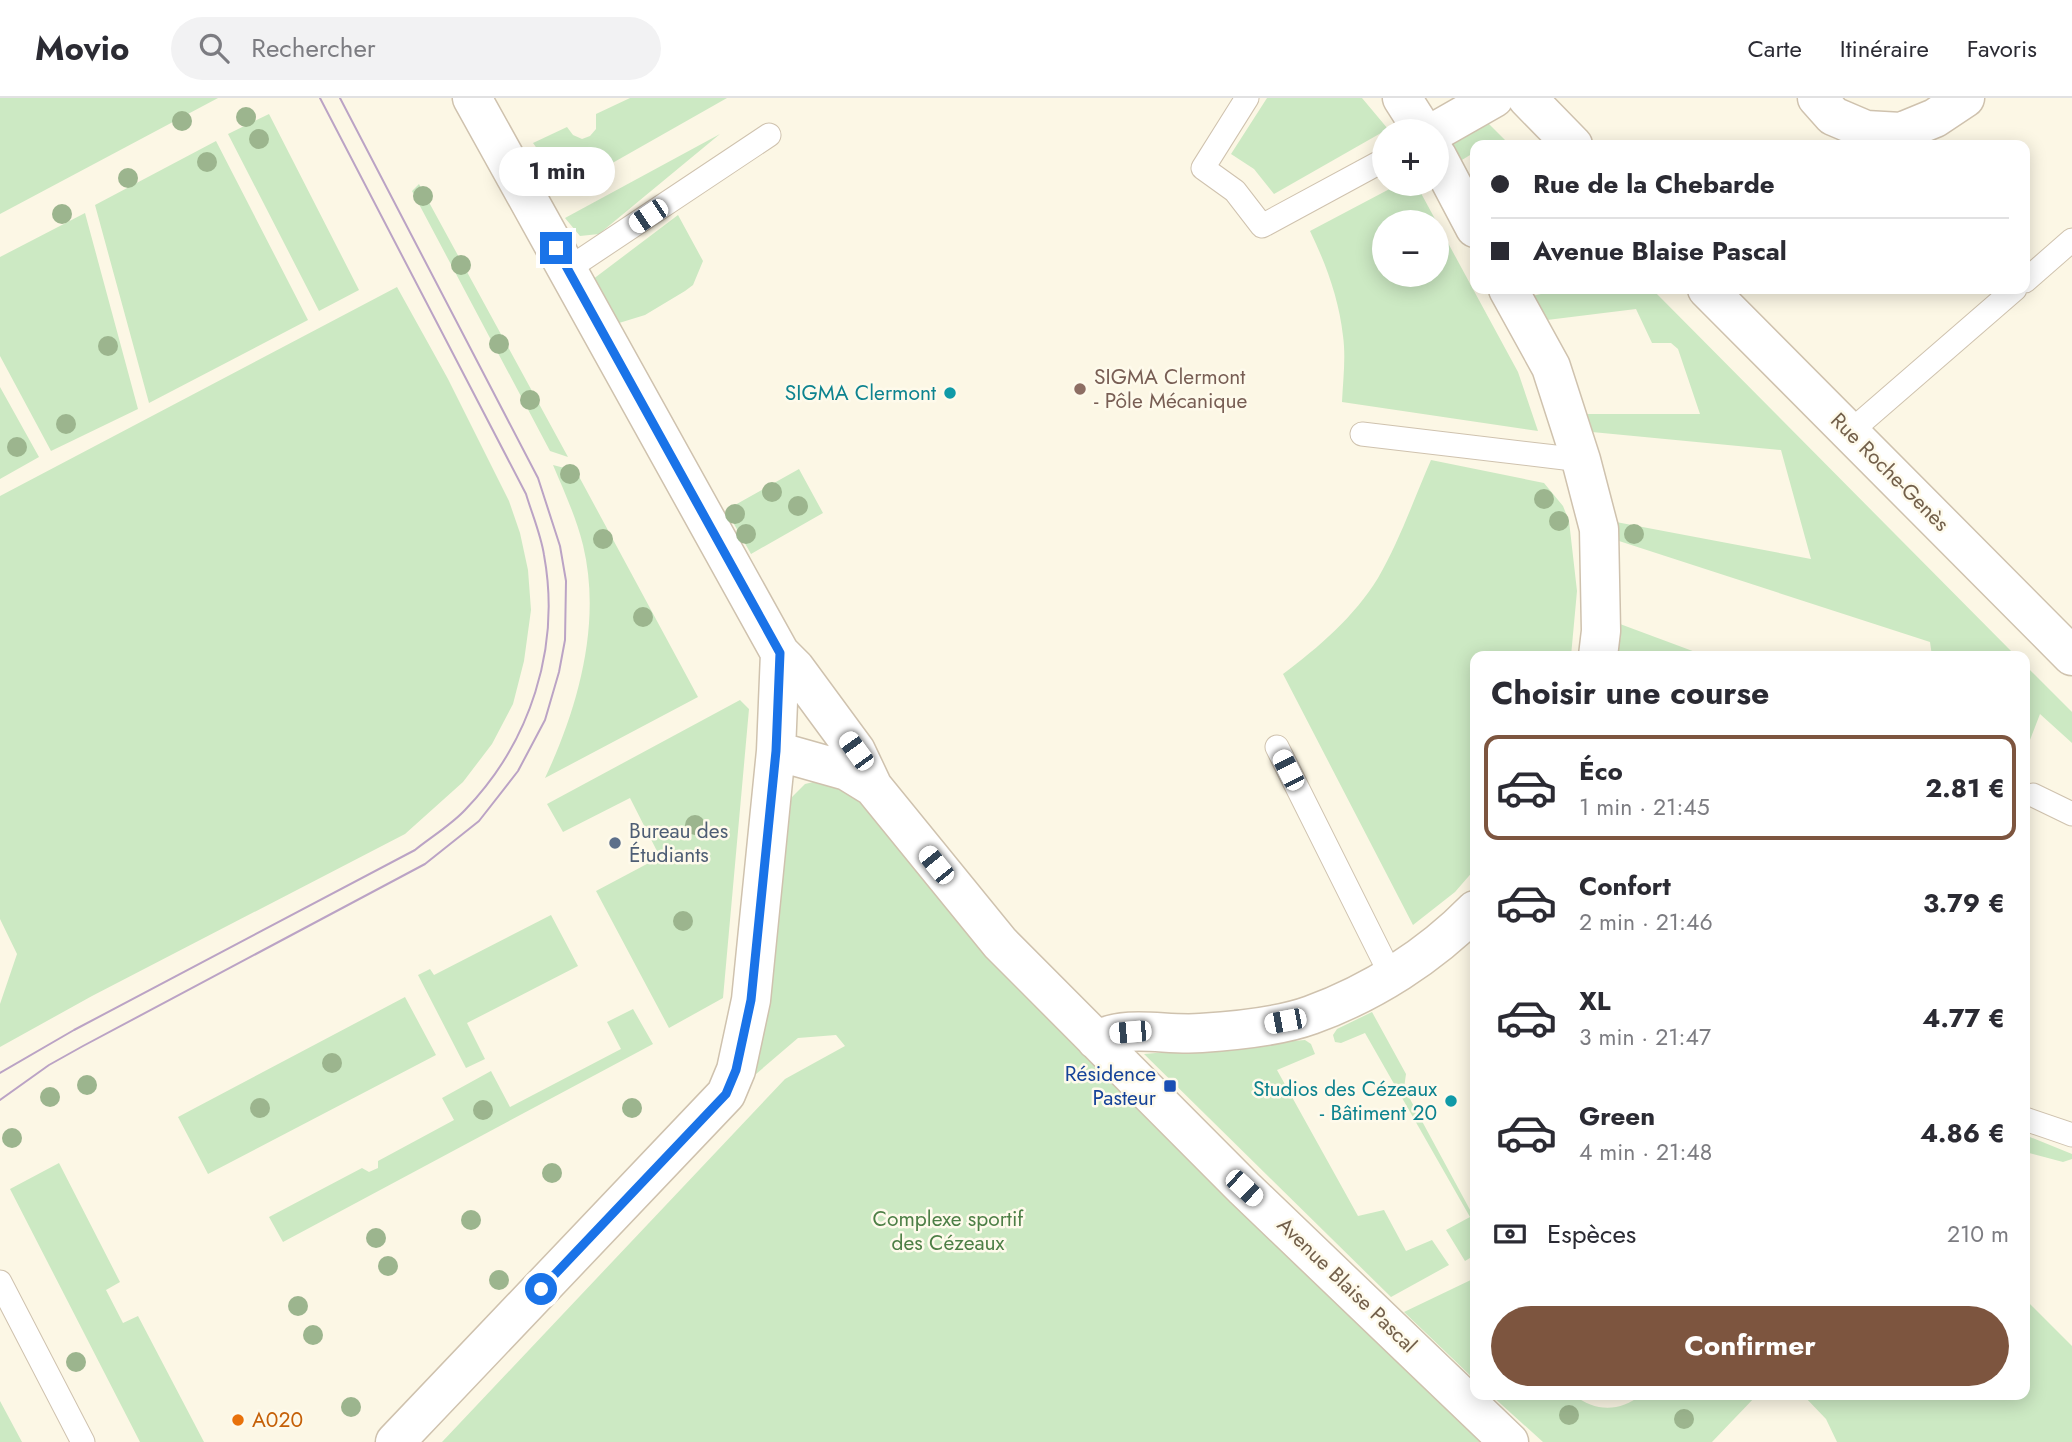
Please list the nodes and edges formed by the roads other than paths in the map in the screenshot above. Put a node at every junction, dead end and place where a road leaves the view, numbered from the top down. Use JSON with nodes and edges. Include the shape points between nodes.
{"nodes":[{"id":1,"x":472,"y":98,"type":"edge"},
{"id":2,"x":1247,"y":98,"type":"edge"},
{"id":3,"x":1392,"y":98,"type":"edge"},
{"id":4,"x":1402,"y":98,"type":"edge"},
{"id":5,"x":1494,"y":98,"type":"edge"},
{"id":6,"x":1527,"y":98,"type":"edge"},
{"id":7,"x":1817,"y":98,"type":"edge"},
{"id":8,"x":1965,"y":98,"type":"edge"},
{"id":9,"x":1411,"y":119,"type":"edge"},
{"id":10,"x":1415,"y":119,"type":"edge"},
{"id":11,"x":1449,"y":124,"type":"edge"},
{"id":12,"x":769,"y":135,"type":"dead end"},
{"id":13,"x":1568,"y":140,"type":"edge"},
{"id":14,"x":1372,"y":166,"type":"edge"},
{"id":15,"x":1449,"y":179,"type":"edge"},
{"id":16,"x":1470,"y":219,"type":"edge"},
{"id":17,"x":2072,"y":240,"type":"edge"},
{"id":18,"x":568,"y":269,"type":"junction"},
{"id":19,"x":2030,"y":277,"type":"edge"},
{"id":20,"x":1511,"y":294,"type":"edge"},
{"id":21,"x":1712,"y":294,"type":"edge"},
{"id":22,"x":2009,"y":294,"type":"edge"},
{"id":23,"x":1850,"y":432,"type":"junction"},
{"id":24,"x":1362,"y":434,"type":"dead end"},
{"id":25,"x":1581,"y":460,"type":"junction"},
{"id":26,"x":1599,"y":651,"type":"edge"},
{"id":27,"x":780,"y":653,"type":"junction"},
{"id":28,"x":2072,"y":656,"type":"edge"},
{"id":29,"x":1277,"y":747,"type":"dead end"},
{"id":30,"x":776,"y":751,"type":"junction"},
{"id":31,"x":873,"y":787,"type":"junction"},
{"id":32,"x":2033,"y":795,"type":"dead end"},
{"id":33,"x":2072,"y":814,"type":"edge"},
{"id":34,"x":1470,"y":915,"type":"edge"},
{"id":35,"x":1392,"y":977,"type":"junction"},
{"id":36,"x":1096,"y":1040,"type":"junction"},
{"id":37,"x":2030,"y":1121,"type":"edge"},
{"id":38,"x":2072,"y":1135,"type":"edge"},
{"id":39,"x":0,"y":1282,"type":"edge"},
{"id":40,"x":83,"y":1442,"type":"edge"},
{"id":41,"x":395,"y":1442,"type":"edge"},
{"id":42,"x":1509,"y":1442,"type":"edge"}],
"edges":[{"from":1,"to":18,"type":"street","name":"Avenue Blaise Pascal"},
{"from":2,"to":14,"type":"lane","via":[[1203,168],[1234,191],[1262,226]]},
{"from":3,"to":9,"type":"lane"},
{"from":4,"to":10,"type":"street"},
{"from":5,"to":11,"type":"street"},
{"from":6,"to":13,"type":"street"},
{"from":7,"to":8,"type":"street","via":[[1833,116],[1866,130],[1901,132],[1935,118]]},
{"from":12,"to":18,"type":"lane"},
{"from":15,"to":16,"type":"street"},
{"from":17,"to":19,"type":"lane"},
{"from":18,"to":27,"type":"street","name":"Avenue Blaise Pascal"},
{"from":20,"to":25,"type":"street","via":[[1551,367]]},
{"from":21,"to":23,"type":"street","name":"Rue Roche-Genès"},
{"from":22,"to":23,"type":"lane"},
{"from":23,"to":28,"type":"street","name":"Rue Roche-Genès"},
{"from":24,"to":25,"type":"lane"},
{"from":25,"to":26,"type":"street","via":[[1599,529]]},
{"from":27,"to":30,"type":"street"},
{"from":27,"to":31,"type":"street","name":"Avenue Blaise Pascal","via":[[856,751]]},
{"from":29,"to":35,"type":"lane"},
{"from":30,"to":31,"type":"street","name":"Avenue Blaise Pascal","via":[[847,771]]},
{"from":30,"to":41,"type":"street","via":[[751,1000],[726,1094]]},
{"from":31,"to":36,"type":"street","name":"Avenue Blaise Pascal","via":[[1000,943]]},
{"from":32,"to":33,"type":"lane"},
{"from":34,"to":35,"type":"street"},
{"from":35,"to":36,"type":"street","via":[[1309,1016],[1236,1031],[1151,1030]]},
{"from":36,"to":42,"type":"street","name":"Avenue Blaise Pascal"},
{"from":37,"to":38,"type":"lane"},
{"from":39,"to":40,"type":"lane"}]}
